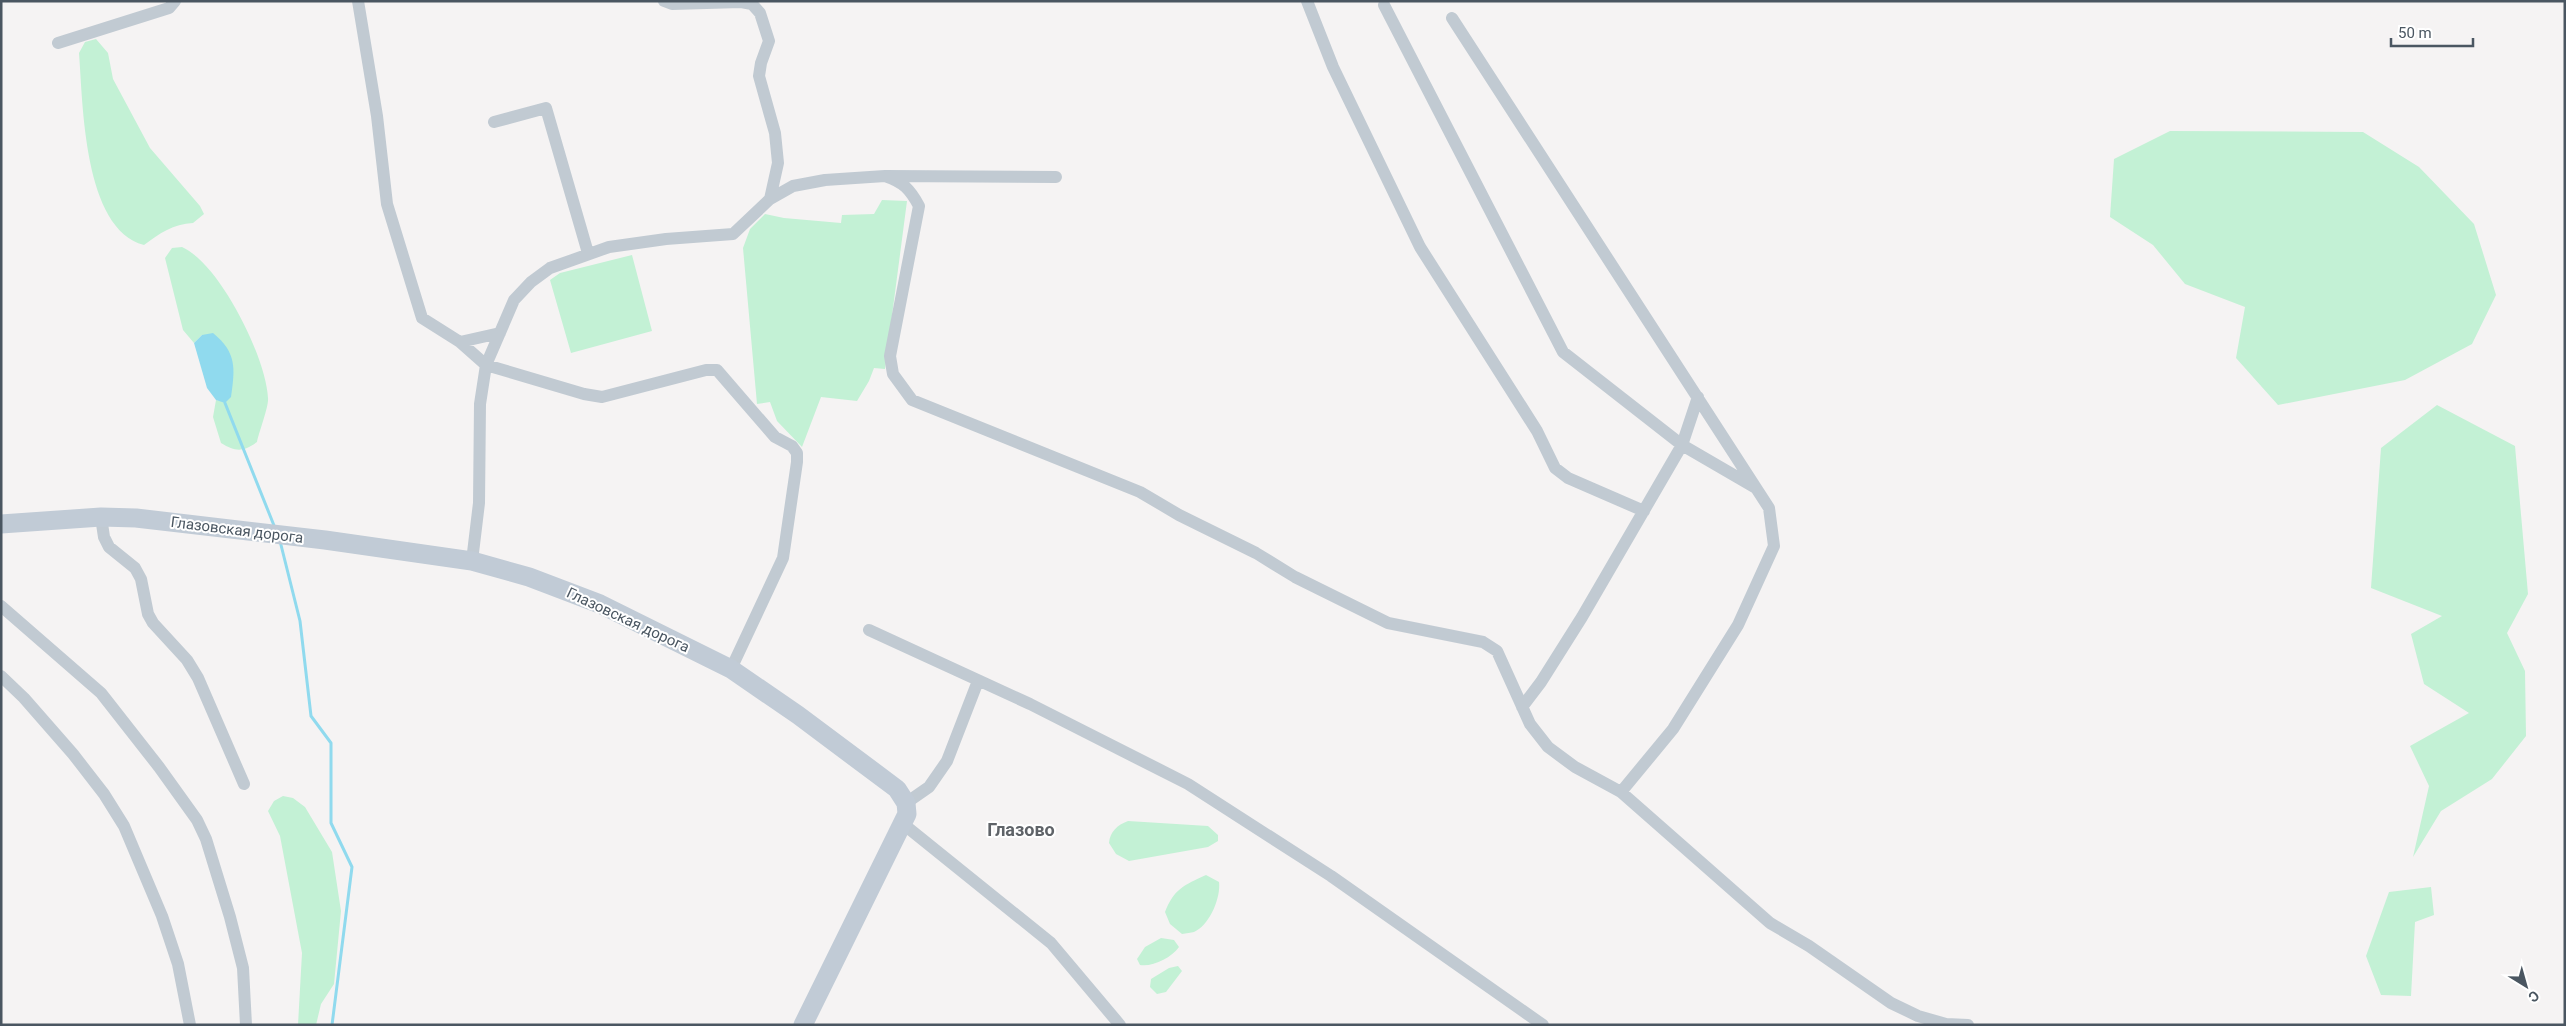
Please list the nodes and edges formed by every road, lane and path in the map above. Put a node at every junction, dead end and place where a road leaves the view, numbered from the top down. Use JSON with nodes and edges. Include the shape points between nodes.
{"nodes":[{"id":1,"x":176,"y":1,"type":"edge"},
{"id":2,"x":358,"y":1,"type":"edge"},
{"id":3,"x":664,"y":1,"type":"edge"},
{"id":4,"x":1307,"y":1,"type":"edge"},
{"id":5,"x":1384,"y":5,"type":"dead end"},
{"id":6,"x":1452,"y":18,"type":"dead end"},
{"id":7,"x":58,"y":43,"type":"dead end"},
{"id":8,"x":494,"y":122,"type":"dead end"},
{"id":9,"x":885,"y":176,"type":"junction"},
{"id":10,"x":1056,"y":177,"type":"dead end"},
{"id":11,"x":770,"y":199,"type":"junction"},
{"id":12,"x":588,"y":253,"type":"junction"},
{"id":13,"x":500,"y":333,"type":"junction"},
{"id":14,"x":460,"y":342,"type":"junction"},
{"id":15,"x":486,"y":365,"type":"junction"},
{"id":16,"x":1698,"y":397,"type":"junction"},
{"id":17,"x":1682,"y":445,"type":"junction"},
{"id":18,"x":1758,"y":490,"type":"junction"},
{"id":19,"x":1644,"y":511,"type":"junction"},
{"id":20,"x":101,"y":518,"type":"junction"},
{"id":21,"x":1,"y":524,"type":"edge"},
{"id":22,"x":472,"y":562,"type":"junction"},
{"id":23,"x":1,"y":606,"type":"edge"},
{"id":24,"x":869,"y":630,"type":"dead end"},
{"id":25,"x":731,"y":669,"type":"junction"},
{"id":26,"x":1,"y":676,"type":"edge"},
{"id":27,"x":978,"y":681,"type":"junction"},
{"id":28,"x":1522,"y":707,"type":"junction"},
{"id":29,"x":244,"y":784,"type":"dead end"},
{"id":30,"x":1621,"y":792,"type":"junction"},
{"id":31,"x":906,"y":803,"type":"junction"},
{"id":32,"x":902,"y":823,"type":"junction"},
{"id":33,"x":190,"y":1025,"type":"edge"},
{"id":34,"x":246,"y":1025,"type":"edge"},
{"id":35,"x":803,"y":1025,"type":"edge"},
{"id":36,"x":1120,"y":1025,"type":"edge"},
{"id":37,"x":1543,"y":1025,"type":"edge"},
{"id":38,"x":1968,"y":1025,"type":"edge"}],
"edges":[{"from":1,"to":7,"type":"street","via":[[169,8]]},
{"from":2,"to":14,"type":"street","via":[[377,116],[387,204],[422,318]]},
{"from":3,"to":11,"type":"street","via":[[672,4],[741,2],[752,4],[760,13],[769,41],[759,76],[771,118],[778,163]]},
{"from":4,"to":19,"type":"street","via":[[1332,66],[1420,247],[1537,431],[1555,468],[1568,478]]},
{"from":5,"to":17,"type":"street","via":[[1563,352]]},
{"from":6,"to":16,"type":"street"},
{"from":8,"to":12,"type":"street","via":[[546,108]]},
{"from":9,"to":10,"type":"street"},
{"from":9,"to":11,"type":"street","via":[[825,180],[793,186]]},
{"from":9,"to":28,"type":"street","via":[[900,181],[919,206],[890,356],[893,374],[912,400],[1140,492],[1295,577],[1388,623],[1483,642],[1496,651]]},
{"from":11,"to":12,"type":"street","via":[[733,234],[666,239]]},
{"from":12,"to":13,"type":"street","via":[[550,268],[531,282],[514,300]]},
{"from":13,"to":14,"type":"street"},
{"from":13,"to":15,"type":"street"},
{"from":14,"to":15,"type":"street"},
{"from":15,"to":22,"type":"street","via":[[480,404],[480,503]]},
{"from":15,"to":25,"type":"street","via":[[602,397],[706,370],[717,370],[775,437],[792,446],[797,453],[797,462],[783,558]]},
{"from":16,"to":17,"type":"street"},
{"from":16,"to":18,"type":"street"},
{"from":17,"to":18,"type":"street"},
{"from":17,"to":19,"type":"street"},
{"from":18,"to":30,"type":"street","via":[[1769,508],[1774,546],[1738,625],[1673,729]]},
{"from":19,"to":28,"type":"street","via":[[1542,682]]},
{"from":20,"to":21,"type":"street","name":"Глазовская дорога"},
{"from":20,"to":22,"type":"street","name":"Глазовская дорога","via":[[136,518]]},
{"from":20,"to":29,"type":"street","via":[[109,546],[135,568],[141,579],[152,623],[187,660],[198,678]]},
{"from":22,"to":25,"type":"street","name":"Глазовская дорога","via":[[529,577],[600,604]]},
{"from":23,"to":34,"type":"street","via":[[101,693],[197,820],[206,839],[243,968]]},
{"from":24,"to":27,"type":"street"},
{"from":25,"to":31,"type":"street","name":"Глазовская дорога","via":[[889,783]]},
{"from":26,"to":33,"type":"street","via":[[73,754],[124,826],[162,916],[178,964]]},
{"from":27,"to":31,"type":"street","via":[[947,761],[929,787]]},
{"from":27,"to":37,"type":"street","via":[[1188,784],[1332,876]]},
{"from":28,"to":30,"type":"street","via":[[1548,748]]},
{"from":30,"to":38,"type":"street","via":[[1770,923],[1891,1003],[1946,1024]]},
{"from":31,"to":32,"type":"street","via":[[907,814]]},
{"from":32,"to":35,"type":"street"},
{"from":32,"to":36,"type":"street","via":[[1046,938]]}]}
